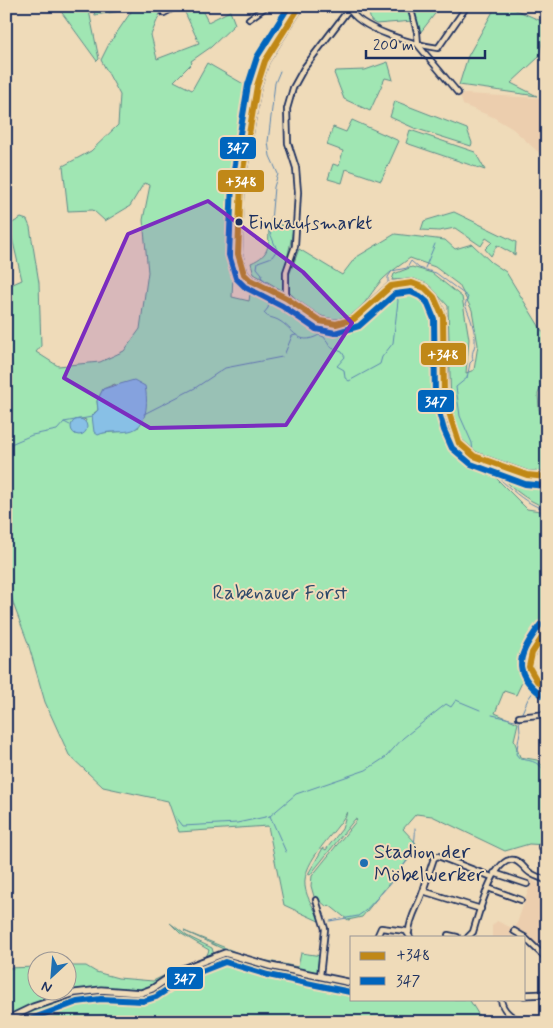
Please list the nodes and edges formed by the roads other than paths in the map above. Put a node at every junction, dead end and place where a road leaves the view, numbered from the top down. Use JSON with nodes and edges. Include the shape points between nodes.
{"nodes":[{"id":1,"x":177,"y":6,"type":"edge"},
{"id":2,"x":267,"y":6,"type":"edge"},
{"id":3,"x":300,"y":6,"type":"edge"},
{"id":4,"x":410,"y":6,"type":"edge"},
{"id":5,"x":467,"y":6,"type":"edge"},
{"id":6,"x":349,"y":8,"type":"edge"},
{"id":7,"x":164,"y":12,"type":"dead end"},
{"id":8,"x":249,"y":18,"type":"dead end"},
{"id":9,"x":418,"y":45,"type":"junction"},
{"id":10,"x":458,"y":93,"type":"dead end"},
{"id":11,"x":286,"y":298,"type":"junction"},
{"id":12,"x":547,"y":477,"type":"edge"},
{"id":13,"x":547,"y":630,"type":"edge"},
{"id":14,"x":542,"y":685,"type":"edge"},
{"id":15,"x":547,"y":714,"type":"edge"},
{"id":16,"x":521,"y":717,"type":"dead end"},
{"id":17,"x":541,"y":847,"type":"dead end"},
{"id":18,"x":547,"y":847,"type":"edge"},
{"id":19,"x":493,"y":875,"type":"junction"},
{"id":20,"x":547,"y":881,"type":"edge"},
{"id":21,"x":527,"y":884,"type":"dead end"},
{"id":22,"x":488,"y":888,"type":"junction"},
{"id":23,"x":423,"y":891,"type":"dead end"},
{"id":24,"x":316,"y":900,"type":"dead end"},
{"id":25,"x":521,"y":900,"type":"dead end"},
{"id":26,"x":481,"y":909,"type":"junction"},
{"id":27,"x":514,"y":931,"type":"dead end"},
{"id":28,"x":409,"y":935,"type":"edge"},
{"id":29,"x":448,"y":935,"type":"dead end"},
{"id":30,"x":377,"y":936,"type":"edge"},
{"id":31,"x":452,"y":936,"type":"edge"},
{"id":32,"x":469,"y":936,"type":"edge"},
{"id":33,"x":522,"y":936,"type":"edge"},
{"id":34,"x":526,"y":939,"type":"edge"},
{"id":35,"x":547,"y":959,"type":"edge"},
{"id":36,"x":320,"y":976,"type":"junction"},
{"id":37,"x":350,"y":983,"type":"edge"},
{"id":38,"x":547,"y":994,"type":"edge"},
{"id":39,"x":526,"y":995,"type":"edge"},
{"id":40,"x":501,"y":1000,"type":"edge"},
{"id":41,"x":7,"y":1019,"type":"edge"},
{"id":42,"x":522,"y":1022,"type":"edge"}],
"edges":[{"from":1,"to":7,"type":"street"},
{"from":2,"to":8,"type":"street"},
{"from":3,"to":11,"type":"main road","via":[[259,73],[241,182],[238,236],[241,268],[250,280]]},
{"from":4,"to":9,"type":"street"},
{"from":5,"to":9,"type":"street","via":[[440,47]]},
{"from":6,"to":9,"type":"street","via":[[354,17]]},
{"from":6,"to":11,"type":"street","via":[[297,79],[288,109],[288,143],[296,168],[298,192],[295,246],[286,272]]},
{"from":9,"to":10,"type":"street"},
{"from":11,"to":12,"type":"main road","via":[[320,321],[342,324],[364,312],[389,287],[412,283],[425,288],[442,310],[444,396],[459,443],[472,455],[526,475]]},
{"from":13,"to":14,"type":"main road","via":[[528,665],[530,675]]},
{"from":15,"to":16,"type":"street"},
{"from":17,"to":18,"type":"street"},
{"from":19,"to":20,"type":"street","via":[[505,861],[512,859],[531,874]]},
{"from":19,"to":21,"type":"street"},
{"from":19,"to":22,"type":"street"},
{"from":19,"to":26,"type":"street","via":[[438,856],[431,865],[424,888],[426,892]]},
{"from":22,"to":25,"type":"street"},
{"from":22,"to":26,"type":"street"},
{"from":23,"to":28,"type":"street","via":[[417,911],[412,916]]},
{"from":24,"to":36,"type":"street","via":[[325,929]]},
{"from":26,"to":32,"type":"street"},
{"from":27,"to":33,"type":"street"},
{"from":28,"to":30,"type":"street","via":[[381,928]]},
{"from":29,"to":31,"type":"street"},
{"from":34,"to":35,"type":"street"},
{"from":36,"to":37,"type":"street"},
{"from":36,"to":41,"type":"street","via":[[225,954],[180,970],[141,993],[101,990],[74,993]]},
{"from":38,"to":39,"type":"street"},
{"from":40,"to":42,"type":"street","via":[[507,1013]]}]}
